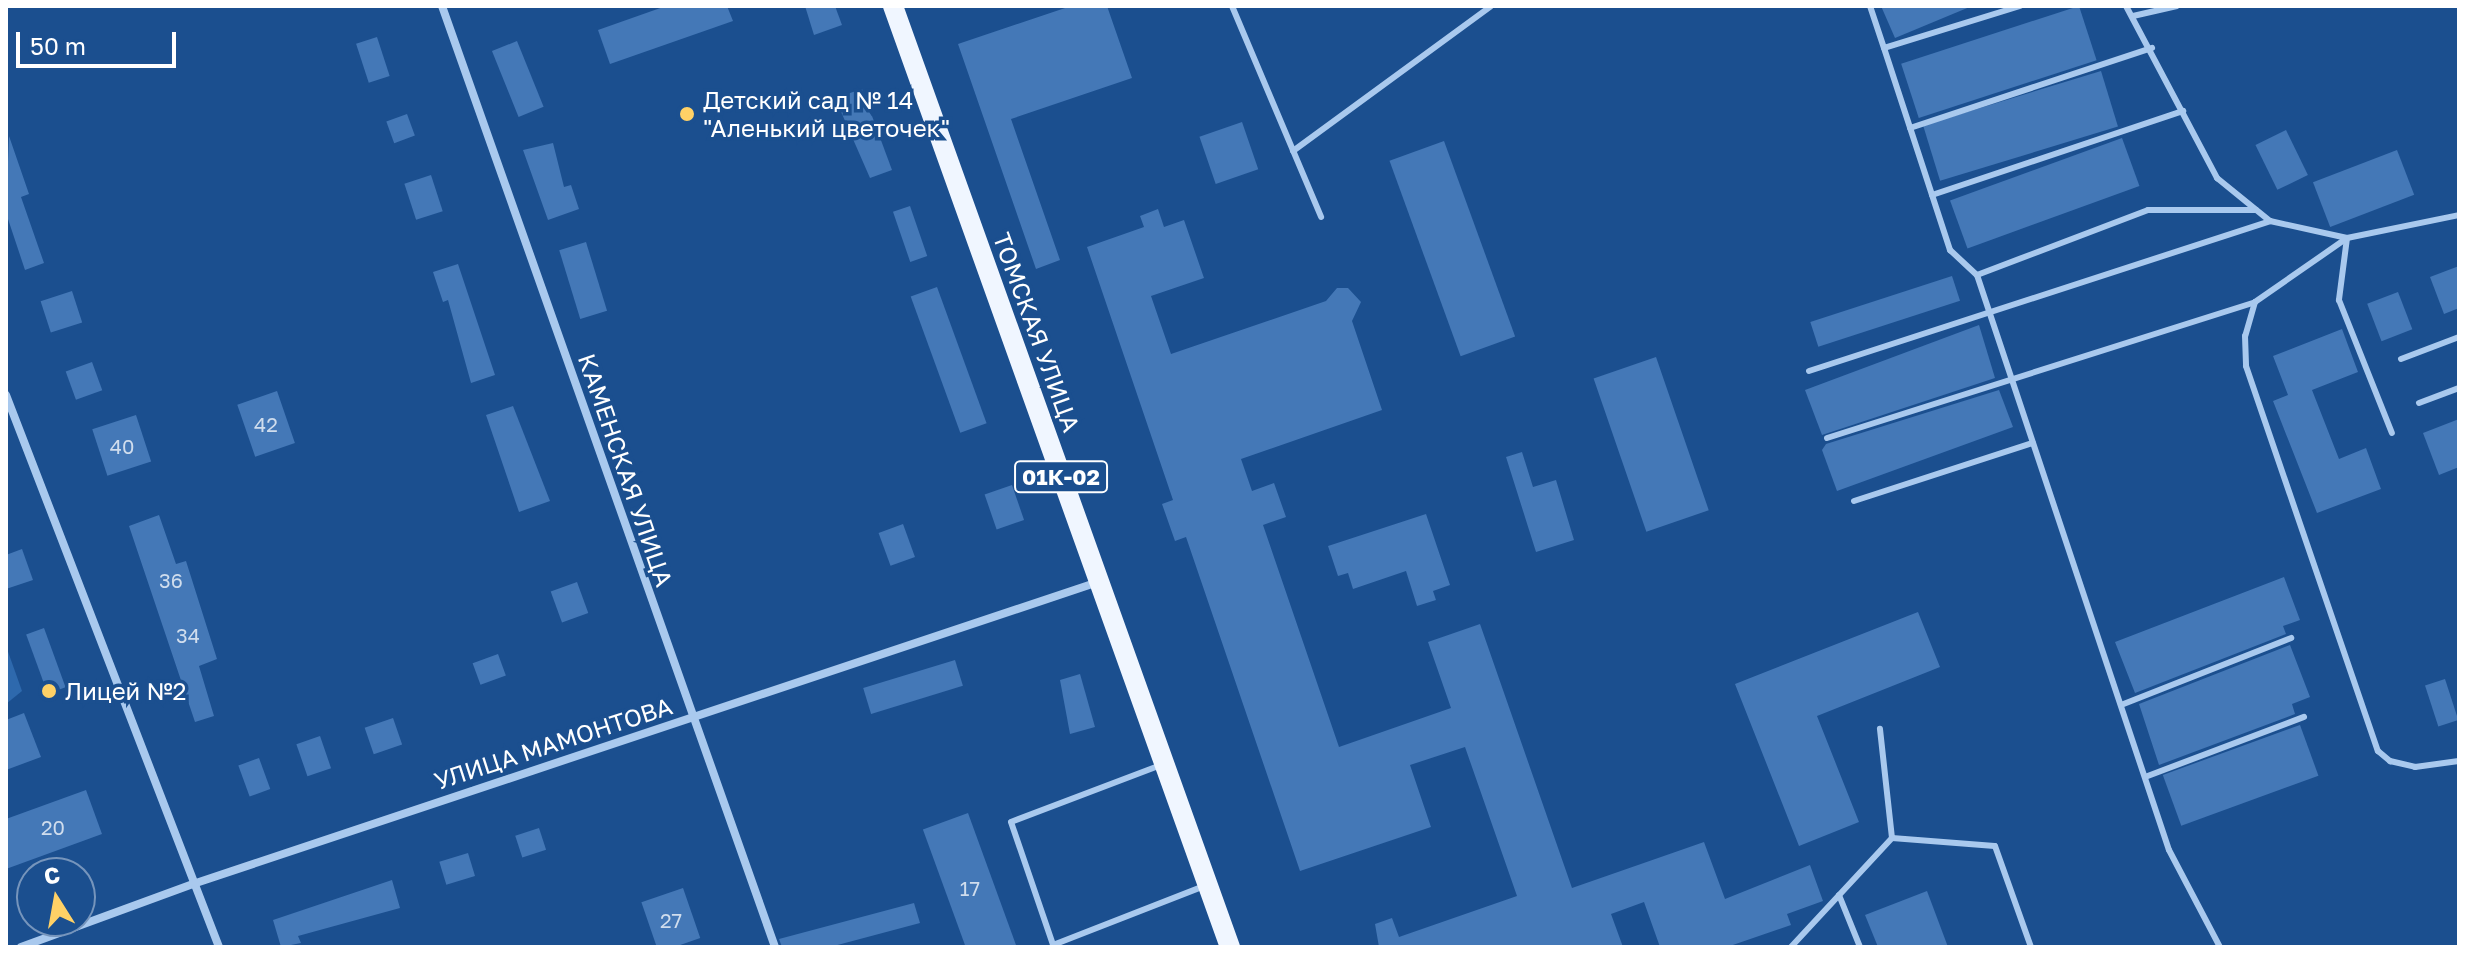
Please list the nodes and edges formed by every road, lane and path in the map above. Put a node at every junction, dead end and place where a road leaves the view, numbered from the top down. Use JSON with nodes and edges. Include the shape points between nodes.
{"nodes":[{"id":1,"x":442,"y":6,"type":"edge"},
{"id":2,"x":893,"y":6,"type":"edge"},
{"id":3,"x":1232,"y":6,"type":"edge"},
{"id":4,"x":1491,"y":6,"type":"edge"},
{"id":5,"x":1870,"y":6,"type":"edge"},
{"id":6,"x":2020,"y":6,"type":"edge"},
{"id":7,"x":2126,"y":6,"type":"edge"},
{"id":8,"x":2177,"y":6,"type":"edge"},
{"id":9,"x":2133,"y":16,"type":"junction"},
{"id":10,"x":1884,"y":48,"type":"junction"},
{"id":11,"x":2152,"y":48,"type":"junction"},
{"id":12,"x":2183,"y":111,"type":"junction"},
{"id":13,"x":1910,"y":128,"type":"junction"},
{"id":14,"x":1293,"y":151,"type":"junction"},
{"id":15,"x":1932,"y":195,"type":"junction"},
{"id":16,"x":2256,"y":210,"type":"junction"},
{"id":17,"x":2459,"y":215,"type":"edge"},
{"id":18,"x":1321,"y":217,"type":"dead end"},
{"id":19,"x":2270,"y":221,"type":"junction"},
{"id":20,"x":2347,"y":238,"type":"junction"},
{"id":21,"x":1977,"y":275,"type":"junction"},
{"id":22,"x":2255,"y":302,"type":"junction"},
{"id":23,"x":1988,"y":309,"type":"junction"},
{"id":24,"x":2459,"y":337,"type":"edge"},
{"id":25,"x":2401,"y":359,"type":"dead end"},
{"id":26,"x":1809,"y":371,"type":"dead end"},
{"id":27,"x":2013,"y":381,"type":"junction"},
{"id":28,"x":2459,"y":388,"type":"edge"},
{"id":29,"x":6,"y":395,"type":"edge"},
{"id":30,"x":2419,"y":403,"type":"dead end"},
{"id":31,"x":2392,"y":433,"type":"dead end"},
{"id":32,"x":1827,"y":438,"type":"dead end"},
{"id":33,"x":2033,"y":443,"type":"junction"},
{"id":34,"x":1854,"y":501,"type":"dead end"},
{"id":35,"x":1098,"y":582,"type":"junction"},
{"id":36,"x":2291,"y":638,"type":"dead end"},
{"id":37,"x":2121,"y":705,"type":"junction"},
{"id":38,"x":2304,"y":717,"type":"dead end"},
{"id":39,"x":692,"y":718,"type":"junction"},
{"id":40,"x":1880,"y":729,"type":"dead end"},
{"id":41,"x":2459,"y":761,"type":"edge"},
{"id":42,"x":1164,"y":764,"type":"junction"},
{"id":43,"x":2145,"y":777,"type":"junction"},
{"id":44,"x":1892,"y":838,"type":"junction"},
{"id":45,"x":196,"y":883,"type":"junction"},
{"id":46,"x":1208,"y":884,"type":"junction"},
{"id":47,"x":1839,"y":895,"type":"junction"},
{"id":48,"x":21,"y":947,"type":"edge"},
{"id":49,"x":219,"y":947,"type":"edge"},
{"id":50,"x":775,"y":947,"type":"edge"},
{"id":51,"x":1230,"y":947,"type":"edge"},
{"id":52,"x":1791,"y":947,"type":"edge"},
{"id":53,"x":1860,"y":947,"type":"edge"},
{"id":54,"x":2031,"y":947,"type":"edge"},
{"id":55,"x":2220,"y":947,"type":"edge"}],
"edges":[{"from":1,"to":39,"type":"street","name":"КАМЕНСКАЯ УЛИЦА"},
{"from":2,"to":35,"type":"main road","name":"ТОМСКАЯ УЛИЦА","number":"01К-02"},
{"from":3,"to":14,"type":"lane"},
{"from":4,"to":14,"type":"lane"},
{"from":5,"to":10,"type":"lane"},
{"from":6,"to":10,"type":"lane"},
{"from":7,"to":9,"type":"lane"},
{"from":8,"to":9,"type":"lane"},
{"from":9,"to":11,"type":"lane"},
{"from":10,"to":13,"type":"lane"},
{"from":11,"to":12,"type":"lane"},
{"from":11,"to":13,"type":"lane"},
{"from":12,"to":15,"type":"lane"},
{"from":12,"to":16,"type":"lane","via":[[2217,178]]},
{"from":13,"to":15,"type":"lane"},
{"from":14,"to":18,"type":"lane"},
{"from":15,"to":21,"type":"lane","via":[[1950,250]]},
{"from":16,"to":19,"type":"lane"},
{"from":16,"to":21,"type":"lane","via":[[2148,210]]},
{"from":17,"to":20,"type":"lane"},
{"from":19,"to":20,"type":"lane"},
{"from":19,"to":23,"type":"lane"},
{"from":20,"to":22,"type":"lane"},
{"from":20,"to":31,"type":"lane","via":[[2339,300]]},
{"from":21,"to":23,"type":"lane"},
{"from":22,"to":27,"type":"lane"},
{"from":22,"to":41,"type":"lane","via":[[2245,336],[2246,366],[2378,751],[2390,761],[2415,767]]},
{"from":23,"to":26,"type":"lane"},
{"from":23,"to":27,"type":"lane"},
{"from":24,"to":25,"type":"lane"},
{"from":27,"to":32,"type":"lane"},
{"from":27,"to":33,"type":"lane"},
{"from":28,"to":30,"type":"lane"},
{"from":29,"to":45,"type":"street"},
{"from":33,"to":34,"type":"lane"},
{"from":33,"to":37,"type":"lane"},
{"from":35,"to":39,"type":"street","name":"УЛИЦА МАМОНТОВА"},
{"from":35,"to":42,"type":"main road","name":"ТОМСКАЯ УЛИЦА","number":"01К-02"},
{"from":36,"to":37,"type":"lane"},
{"from":37,"to":43,"type":"lane"},
{"from":38,"to":43,"type":"lane"},
{"from":39,"to":45,"type":"street","name":"УЛИЦА МАМОНТОВА"},
{"from":39,"to":50,"type":"street","name":"КАМЕНСКАЯ УЛИЦА"},
{"from":40,"to":44,"type":"lane"},
{"from":42,"to":46,"type":"main road","name":"ТОМСКАЯ УЛИЦА","number":"01К-02"},
{"from":42,"to":46,"type":"lane","via":[[1011,822],[1053,945]]},
{"from":43,"to":55,"type":"lane","via":[[2169,850]]},
{"from":44,"to":47,"type":"lane"},
{"from":44,"to":54,"type":"lane","via":[[1995,846]]},
{"from":45,"to":48,"type":"street","name":"УЛИЦА МАМОНТОВА"},
{"from":45,"to":49,"type":"street"},
{"from":46,"to":51,"type":"main road","name":"ТОМСКАЯ УЛИЦА","number":"01К-02"},
{"from":47,"to":52,"type":"lane"},
{"from":47,"to":53,"type":"lane"}]}
